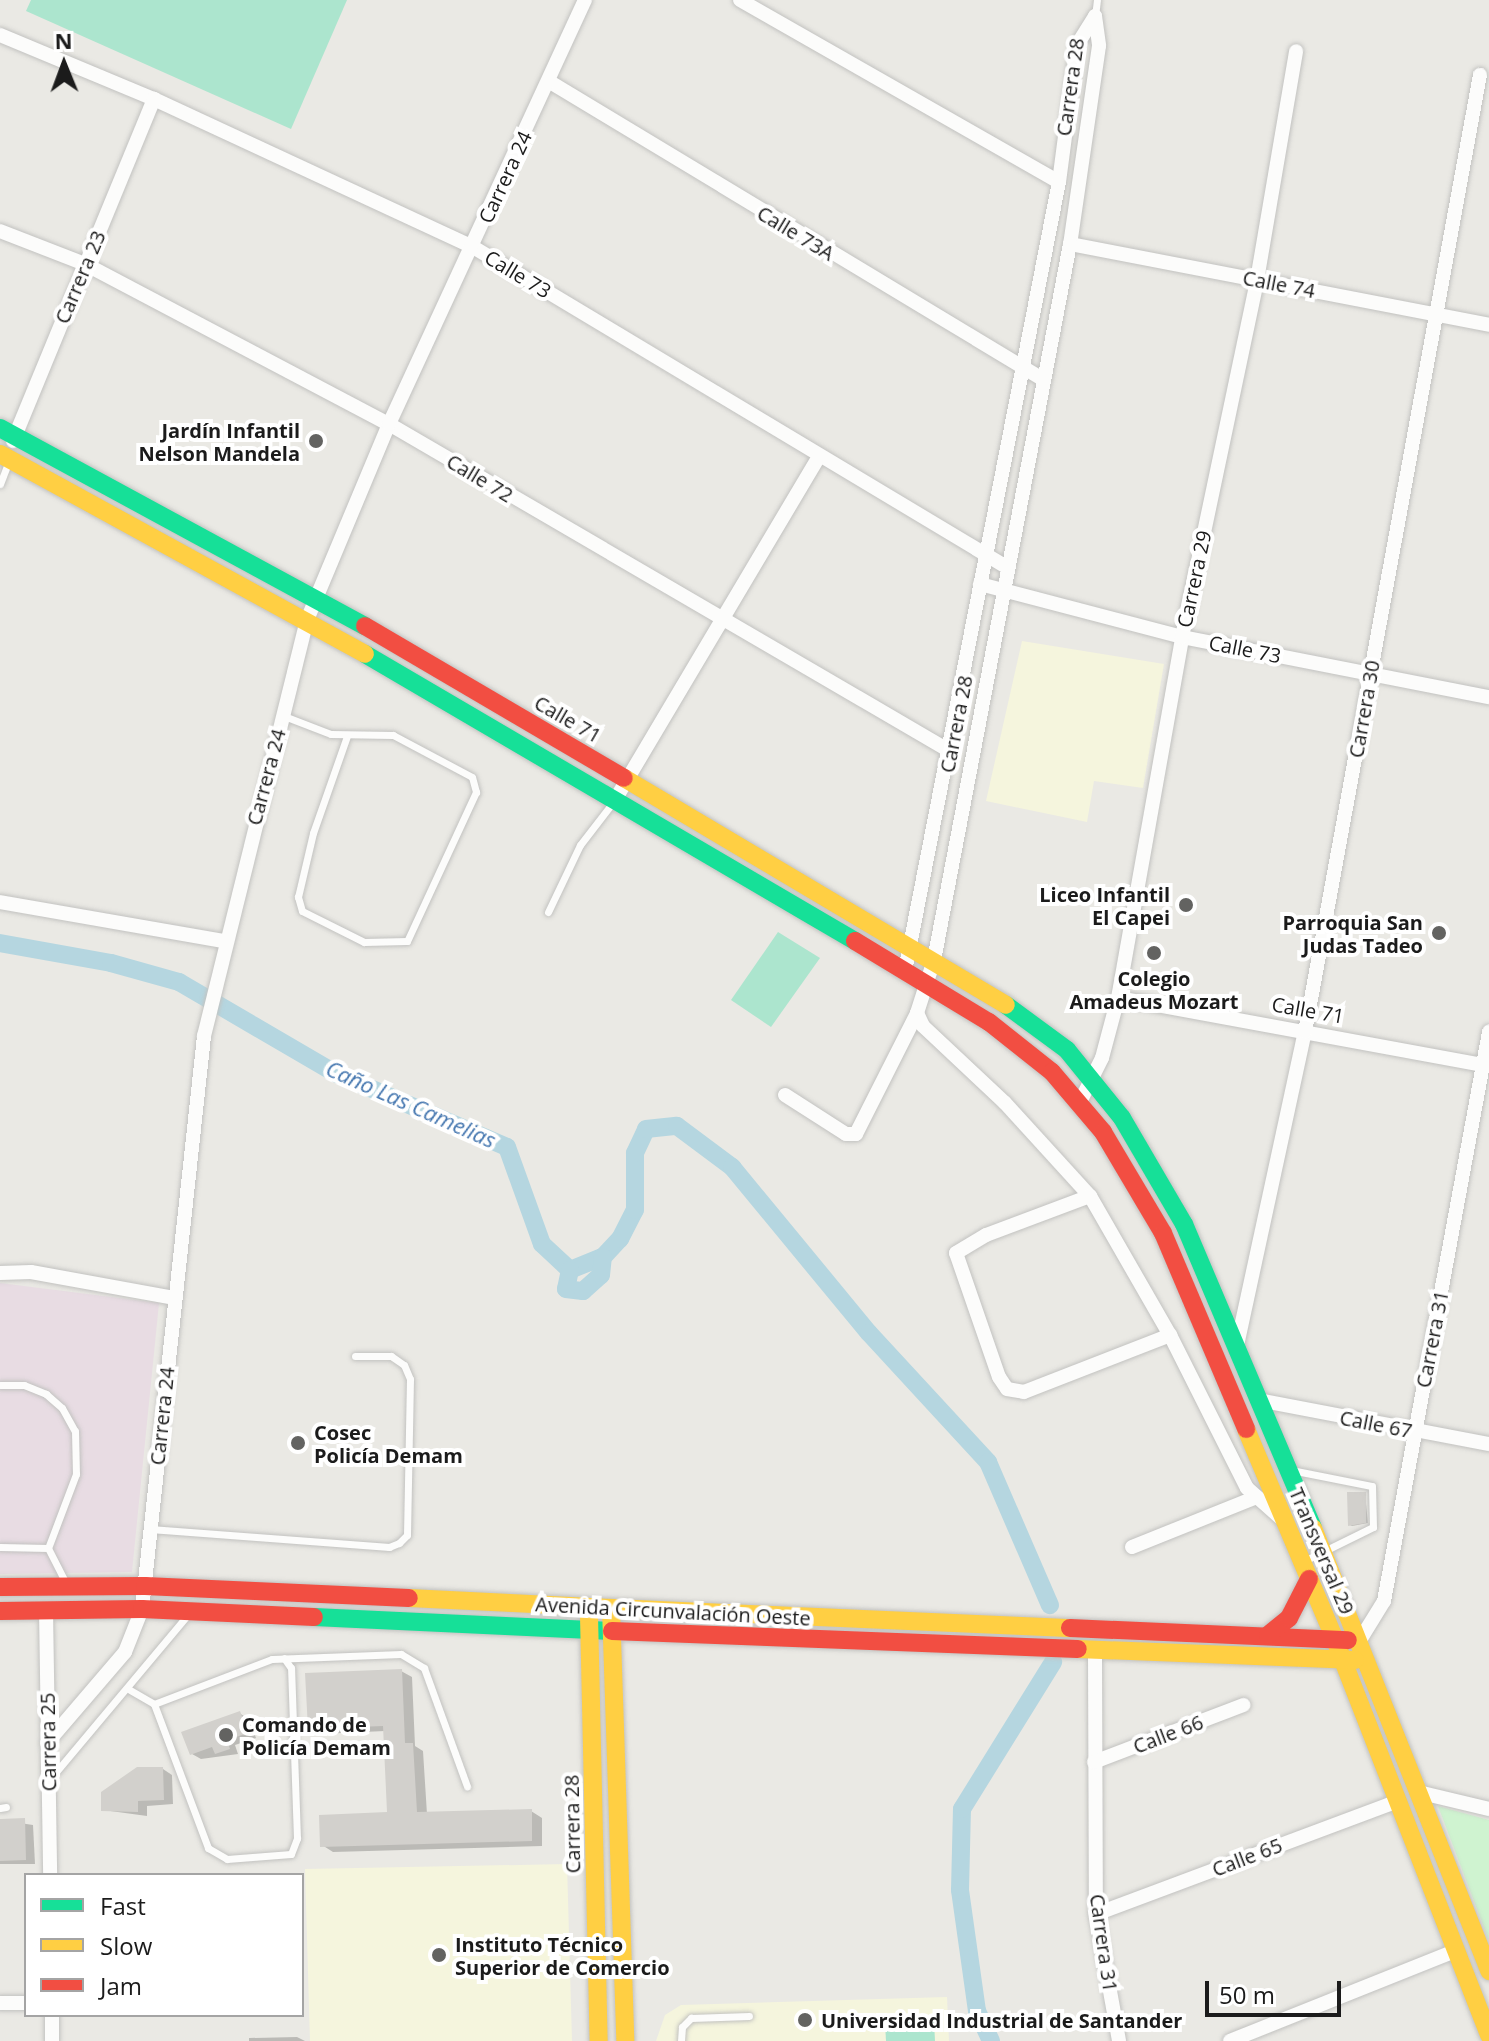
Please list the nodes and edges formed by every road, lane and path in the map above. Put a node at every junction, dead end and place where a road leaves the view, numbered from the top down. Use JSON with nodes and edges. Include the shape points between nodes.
{"nodes":[{"id":1,"x":585,"y":0,"type":"edge"},
{"id":2,"x":740,"y":0,"type":"edge"},
{"id":3,"x":1097,"y":0,"type":"edge"},
{"id":4,"x":1095,"y":16,"type":"junction"},
{"id":5,"x":0,"y":35,"type":"edge"},
{"id":6,"x":1296,"y":51,"type":"dead end"},
{"id":7,"x":1480,"y":75,"type":"dead end"},
{"id":8,"x":550,"y":82,"type":"junction"},
{"id":9,"x":154,"y":99,"type":"junction"},
{"id":10,"x":1059,"y":182,"type":"junction"},
{"id":11,"x":0,"y":231,"type":"edge"},
{"id":12,"x":1070,"y":244,"type":"junction"},
{"id":13,"x":473,"y":247,"type":"junction"},
{"id":14,"x":85,"y":264,"type":"junction"},
{"id":15,"x":1257,"y":280,"type":"junction"},
{"id":16,"x":1437,"y":315,"type":"junction"},
{"id":17,"x":1489,"y":325,"type":"edge"},
{"id":18,"x":1022,"y":369,"type":"junction"},
{"id":19,"x":1044,"y":380,"type":"junction"},
{"id":20,"x":389,"y":424,"type":"junction"},
{"id":21,"x":7,"y":431,"type":"edge"},
{"id":22,"x":5,"y":456,"type":"edge"},
{"id":23,"x":819,"y":456,"type":"junction"},
{"id":24,"x":0,"y":484,"type":"edge"},
{"id":25,"x":985,"y":558,"type":"junction"},
{"id":26,"x":1008,"y":568,"type":"junction"},
{"id":27,"x":980,"y":584,"type":"junction"},
{"id":28,"x":1004,"y":592,"type":"junction"},
{"id":29,"x":315,"y":597,"type":"junction"},
{"id":30,"x":307,"y":620,"type":"junction"},
{"id":31,"x":721,"y":621,"type":"junction"},
{"id":32,"x":1182,"y":637,"type":"junction"},
{"id":33,"x":1371,"y":674,"type":"junction"},
{"id":34,"x":1489,"y":697,"type":"edge"},
{"id":35,"x":282,"y":715,"type":"junction"},
{"id":36,"x":347,"y":736,"type":"junction"},
{"id":37,"x":948,"y":750,"type":"junction"},
{"id":38,"x":627,"y":780,"type":"junction"},
{"id":39,"x":615,"y":800,"type":"junction"},
{"id":40,"x":0,"y":902,"type":"edge"},
{"id":41,"x":548,"y":912,"type":"dead end"},
{"id":42,"x":224,"y":941,"type":"junction"},
{"id":43,"x":909,"y":946,"type":"junction"},
{"id":44,"x":934,"y":960,"type":"junction"},
{"id":45,"x":905,"y":971,"type":"junction"},
{"id":46,"x":928,"y":984,"type":"junction"},
{"id":47,"x":1118,"y":998,"type":"junction"},
{"id":48,"x":917,"y":1013,"type":"junction"},
{"id":49,"x":1305,"y":1032,"type":"junction"},
{"id":50,"x":1489,"y":1032,"type":"edge"},
{"id":51,"x":1486,"y":1066,"type":"edge"},
{"id":52,"x":1093,"y":1079,"type":"junction"},
{"id":53,"x":785,"y":1095,"type":"dead end"},
{"id":54,"x":1080,"y":1102,"type":"junction"},
{"id":55,"x":1090,"y":1196,"type":"junction"},
{"id":56,"x":0,"y":1273,"type":"edge"},
{"id":57,"x":174,"y":1298,"type":"junction"},
{"id":58,"x":1170,"y":1335,"type":"junction"},
{"id":59,"x":1238,"y":1341,"type":"junction"},
{"id":60,"x":355,"y":1356,"type":"dead end"},
{"id":61,"x":0,"y":1385,"type":"edge"},
{"id":62,"x":1263,"y":1401,"type":"junction"},
{"id":63,"x":1414,"y":1432,"type":"junction"},
{"id":64,"x":1489,"y":1444,"type":"edge"},
{"id":65,"x":1288,"y":1469,"type":"junction"},
{"id":66,"x":1254,"y":1498,"type":"junction"},
{"id":67,"x":1285,"y":1522,"type":"junction"},
{"id":68,"x":150,"y":1529,"type":"junction"},
{"id":69,"x":0,"y":1547,"type":"edge"},
{"id":70,"x":1132,"y":1547,"type":"dead end"},
{"id":71,"x":48,"y":1548,"type":"junction"},
{"id":72,"x":1323,"y":1553,"type":"junction"},
{"id":73,"x":1305,"y":1570,"type":"junction"},
{"id":74,"x":68,"y":1586,"type":"junction"},
{"id":75,"x":145,"y":1586,"type":"junction"},
{"id":76,"x":0,"y":1587,"type":"edge"},
{"id":77,"x":588,"y":1606,"type":"junction"},
{"id":78,"x":611,"y":1608,"type":"junction"},
{"id":79,"x":142,"y":1609,"type":"junction"},
{"id":80,"x":46,"y":1610,"type":"junction"},
{"id":81,"x":0,"y":1611,"type":"edge"},
{"id":82,"x":191,"y":1611,"type":"junction"},
{"id":83,"x":589,"y":1629,"type":"junction"},
{"id":84,"x":612,"y":1631,"type":"junction"},
{"id":85,"x":1268,"y":1635,"type":"junction"},
{"id":86,"x":1335,"y":1640,"type":"junction"},
{"id":87,"x":1360,"y":1640,"type":"junction"},
{"id":88,"x":1095,"y":1653,"type":"junction"},
{"id":89,"x":284,"y":1658,"type":"junction"},
{"id":90,"x":1344,"y":1660,"type":"junction"},
{"id":91,"x":1367,"y":1660,"type":"junction"},
{"id":92,"x":130,"y":1690,"type":"junction"},
{"id":93,"x":154,"y":1704,"type":"junction"},
{"id":94,"x":1243,"y":1705,"type":"dead end"},
{"id":95,"x":47,"y":1743,"type":"junction"},
{"id":96,"x":1094,"y":1762,"type":"junction"},
{"id":97,"x":48,"y":1780,"type":"junction"},
{"id":98,"x":467,"y":1786,"type":"dead end"},
{"id":99,"x":1422,"y":1793,"type":"junction"},
{"id":100,"x":1398,"y":1801,"type":"junction"},
{"id":101,"x":1489,"y":1809,"type":"edge"},
{"id":102,"x":50,"y":1873,"type":"edge"},
{"id":103,"x":1096,"y":1914,"type":"junction"},
{"id":104,"x":1455,"y":1951,"type":"junction"},
{"id":105,"x":1489,"y":1971,"type":"edge"},
{"id":106,"x":0,"y":2003,"type":"edge"},
{"id":107,"x":24,"y":2003,"type":"edge"},
{"id":108,"x":749,"y":2016,"type":"dead end"},
{"id":109,"x":52,"y":2017,"type":"edge"},
{"id":110,"x":1488,"y":2028,"type":"edge"},
{"id":111,"x":52,"y":2041,"type":"edge"},
{"id":112,"x":599,"y":2041,"type":"edge"},
{"id":113,"x":625,"y":2041,"type":"edge"},
{"id":114,"x":681,"y":2041,"type":"edge"},
{"id":115,"x":1119,"y":2041,"type":"edge"},
{"id":116,"x":1230,"y":2041,"type":"edge"}],
"edges":[{"from":1,"to":8,"type":"street","name":"Carrera 24"},
{"from":2,"to":10,"type":"street"},
{"from":3,"to":4,"type":"lane"},
{"from":4,"to":10,"type":"street","name":"Carrera 28","via":[[1077,45]]},
{"from":4,"to":12,"type":"street","name":"Carrera 28","via":[[1099,46]]},
{"from":5,"to":9,"type":"street","name":"Calle 73"},
{"from":6,"to":15,"type":"street","name":"Carrera 29"},
{"from":7,"to":16,"type":"street","name":"Carrera 30"},
{"from":8,"to":13,"type":"street","name":"Carrera 24"},
{"from":8,"to":18,"type":"street","name":"Calle 73A"},
{"from":9,"to":13,"type":"street","name":"Calle 73"},
{"from":9,"to":14,"type":"street","name":"Carrera 23"},
{"from":10,"to":18,"type":"street","name":"Carrera 28"},
{"from":11,"to":14,"type":"street","name":"Calle 72"},
{"from":12,"to":15,"type":"street","name":"Calle 74"},
{"from":12,"to":19,"type":"street","name":"Carrera 28"},
{"from":13,"to":20,"type":"street","name":"Carrera 24"},
{"from":13,"to":23,"type":"street","name":"Calle 73"},
{"from":14,"to":20,"type":"street","name":"Calle 72"},
{"from":14,"to":21,"type":"street","name":"Carrera 23"},
{"from":15,"to":16,"type":"street","name":"Calle 74"},
{"from":15,"to":32,"type":"street","name":"Carrera 29"},
{"from":16,"to":17,"type":"street","name":"Calle 74"},
{"from":16,"to":33,"type":"street","name":"Carrera 30"},
{"from":18,"to":19,"type":"street","name":"Calle 73A"},
{"from":18,"to":25,"type":"street","name":"Carrera 28"},
{"from":19,"to":26,"type":"street","name":"Carrera 28"},
{"from":20,"to":29,"type":"street","name":"Carrera 24"},
{"from":20,"to":31,"type":"street","name":"Calle 72"},
{"from":21,"to":22,"type":"street","name":"Carrera 23"},
{"from":21,"to":29,"type":"main road","name":"Calle 71"},
{"from":22,"to":24,"type":"lane"},
{"from":22,"to":30,"type":"main road"},
{"from":23,"to":25,"type":"street","name":"Calle 73"},
{"from":23,"to":31,"type":"street"},
{"from":25,"to":26,"type":"street","name":"Calle 73"},
{"from":25,"to":27,"type":"street","name":"Carrera 28"},
{"from":26,"to":28,"type":"street","name":"Carrera 28"},
{"from":27,"to":28,"type":"street","name":"Calle 73"},
{"from":27,"to":37,"type":"street","name":"Carrera 28"},
{"from":28,"to":32,"type":"street","name":"Calle 73"},
{"from":28,"to":44,"type":"street","name":"Carrera 28"},
{"from":29,"to":30,"type":"street","name":"Carrera 24"},
{"from":29,"to":38,"type":"main road","name":"Calle 71"},
{"from":30,"to":35,"type":"street","name":"Carrera 24"},
{"from":30,"to":39,"type":"main road"},
{"from":31,"to":37,"type":"street","name":"Calle 72"},
{"from":31,"to":38,"type":"street"},
{"from":32,"to":33,"type":"street","name":"Calle 73"},
{"from":32,"to":47,"type":"street","name":"Carrera 29"},
{"from":33,"to":34,"type":"street","name":"Calle 73"},
{"from":33,"to":49,"type":"street","name":"Carrera 30"},
{"from":35,"to":36,"type":"lane"},
{"from":35,"to":42,"type":"street","name":"Carrera 24"},
{"from":36,"to":36,"type":"lane","via":[[313,833],[298,897],[302,911],[364,942],[407,941],[476,792],[475,784],[464,771],[393,735],[370,731]]},
{"from":37,"to":43,"type":"street","name":"Carrera 28"},
{"from":38,"to":39,"type":"street"},
{"from":38,"to":43,"type":"main road","name":"Calle 71"},
{"from":39,"to":41,"type":"lane","via":[[580,845]]},
{"from":39,"to":45,"type":"main road"},
{"from":40,"to":42,"type":"street"},
{"from":42,"to":57,"type":"street","name":"Carrera 24","via":[[204,1036]]},
{"from":43,"to":44,"type":"main road","name":"Calle 71"},
{"from":43,"to":45,"type":"street","name":"Carrera 28"},
{"from":44,"to":46,"type":"street","name":"Carrera 28"},
{"from":44,"to":52,"type":"main road","name":"Calle 71","via":[[1039,1026]]},
{"from":45,"to":46,"type":"main road"},
{"from":46,"to":48,"type":"street","name":"Carrera 28"},
{"from":46,"to":54,"type":"main road","via":[[1023,1046]]},
{"from":47,"to":49,"type":"street","name":"Calle 71"},
{"from":47,"to":52,"type":"street","name":"Carrera 29"},
{"from":48,"to":53,"type":"street","name":"Carrera 28","via":[[856,1134],[846,1134]]},
{"from":48,"to":55,"type":"street","via":[[923,1026],[1005,1103]]},
{"from":49,"to":51,"type":"street","name":"Calle 71"},
{"from":49,"to":59,"type":"street","name":"Carrera 30"},
{"from":50,"to":51,"type":"street","name":"Carrera 31"},
{"from":51,"to":63,"type":"street","name":"Carrera 31"},
{"from":52,"to":54,"type":"street","name":"Carrera 29"},
{"from":52,"to":59,"type":"main road","name":"Transversal 29","via":[[1155,1169]]},
{"from":54,"to":67,"type":"main road","name":"Transversal 29","via":[[1135,1181],[1163,1233]]},
{"from":55,"to":58,"type":"street"},
{"from":55,"to":58,"type":"street","via":[[986,1235],[956,1253],[999,1377],[1007,1389],[1024,1392]]},
{"from":56,"to":57,"type":"street","via":[[31,1272]]},
{"from":57,"to":68,"type":"street","name":"Carrera 24"},
{"from":58,"to":66,"type":"street"},
{"from":59,"to":62,"type":"main road","name":"Transversal 29"},
{"from":60,"to":68,"type":"lane","via":[[391,1356],[404,1365],[410,1379],[407,1535],[399,1543],[389,1547]]},
{"from":61,"to":71,"type":"lane","via":[[24,1385],[46,1394],[75,1431],[76,1474]]},
{"from":62,"to":63,"type":"street","name":"Calle 67"},
{"from":62,"to":65,"type":"main road","name":"Transversal 29"},
{"from":63,"to":64,"type":"street","name":"Calle 67"},
{"from":63,"to":87,"type":"street","name":"Carrera 31","via":[[1384,1601]]},
{"from":65,"to":72,"type":"main road","name":"Transversal 29"},
{"from":65,"to":72,"type":"lane","via":[[1372,1486],[1373,1527]]},
{"from":66,"to":67,"type":"street"},
{"from":66,"to":70,"type":"street"},
{"from":67,"to":73,"type":"main road","name":"Transversal 29"},
{"from":68,"to":75,"type":"street","name":"Carrera 24"},
{"from":69,"to":71,"type":"lane"},
{"from":71,"to":74,"type":"lane"},
{"from":72,"to":73,"type":"lane"},
{"from":72,"to":87,"type":"main road","name":"Transversal 29"},
{"from":73,"to":85,"type":"main road","via":[[1289,1618]]},
{"from":73,"to":86,"type":"main road","name":"Transversal 29"},
{"from":74,"to":75,"type":"main road","name":"Avenida Circunvalación Oeste"},
{"from":74,"to":76,"type":"main road","name":"Avenida Circunvalación Oeste"},
{"from":75,"to":77,"type":"main road","name":"Avenida Circunvalación Oeste"},
{"from":75,"to":79,"type":"street","name":"Carrera 24"},
{"from":77,"to":78,"type":"main road","name":"Avenida Circunvalación Oeste"},
{"from":77,"to":83,"type":"main road","name":"Carrera 28"},
{"from":78,"to":84,"type":"main road"},
{"from":78,"to":85,"type":"main road","name":"Avenida Circunvalación Oeste"},
{"from":79,"to":80,"type":"main road","name":"Avenida Circunvalación Oeste"},
{"from":79,"to":82,"type":"main road","name":"Avenida Circunvalación Oeste"},
{"from":79,"to":95,"type":"street","name":"Carrera 24","via":[[125,1652]]},
{"from":80,"to":81,"type":"main road","name":"Avenida Circunvalación Oeste"},
{"from":80,"to":95,"type":"street","name":"Carrera 25"},
{"from":82,"to":83,"type":"main road","name":"Avenida Circunvalación Oeste"},
{"from":82,"to":92,"type":"lane"},
{"from":83,"to":84,"type":"main road","name":"Avenida Circunvalación Oeste"},
{"from":83,"to":112,"type":"main road","name":"Carrera 28"},
{"from":84,"to":88,"type":"main road","name":"Avenida Circunvalación Oeste"},
{"from":84,"to":113,"type":"main road"},
{"from":85,"to":86,"type":"main road","name":"Avenida Circunvalación Oeste"},
{"from":86,"to":87,"type":"main road","name":"Avenida Circunvalación Oeste"},
{"from":86,"to":90,"type":"main road","name":"Transversal 29"},
{"from":87,"to":91,"type":"main road","name":"Transversal 29"},
{"from":88,"to":90,"type":"main road","name":"Avenida Circunvalación Oeste"},
{"from":88,"to":96,"type":"street","name":"Carrera 31"},
{"from":89,"to":93,"type":"lane"},
{"from":89,"to":93,"type":"lane","via":[[291,1668],[297,1838],[291,1854],[227,1859],[208,1848]]},
{"from":89,"to":98,"type":"lane","via":[[401,1654],[414,1659],[424,1668]]},
{"from":90,"to":91,"type":"main road","name":"Avenida Circunvalación Oeste"},
{"from":90,"to":100,"type":"main road","name":"Transversal 29"},
{"from":91,"to":99,"type":"main road","name":"Transversal 29"},
{"from":92,"to":93,"type":"lane"},
{"from":92,"to":97,"type":"lane"},
{"from":94,"to":96,"type":"street","name":"Calle 66"},
{"from":95,"to":97,"type":"street","name":"Carrera 25"},
{"from":96,"to":103,"type":"street","name":"Carrera 31"},
{"from":97,"to":102,"type":"street","name":"Carrera 25"},
{"from":99,"to":101,"type":"street"},
{"from":99,"to":105,"type":"main road","name":"Transversal 29"},
{"from":100,"to":103,"type":"street","name":"Calle 65"},
{"from":100,"to":104,"type":"main road","name":"Transversal 29"},
{"from":103,"to":115,"type":"street","name":"Carrera 31"},
{"from":104,"to":110,"type":"main road","name":"Transversal 29"},
{"from":104,"to":116,"type":"street"},
{"from":106,"to":107,"type":"street"},
{"from":108,"to":114,"type":"lane","via":[[691,2018],[682,2027]]},
{"from":109,"to":111,"type":"street"}]}
